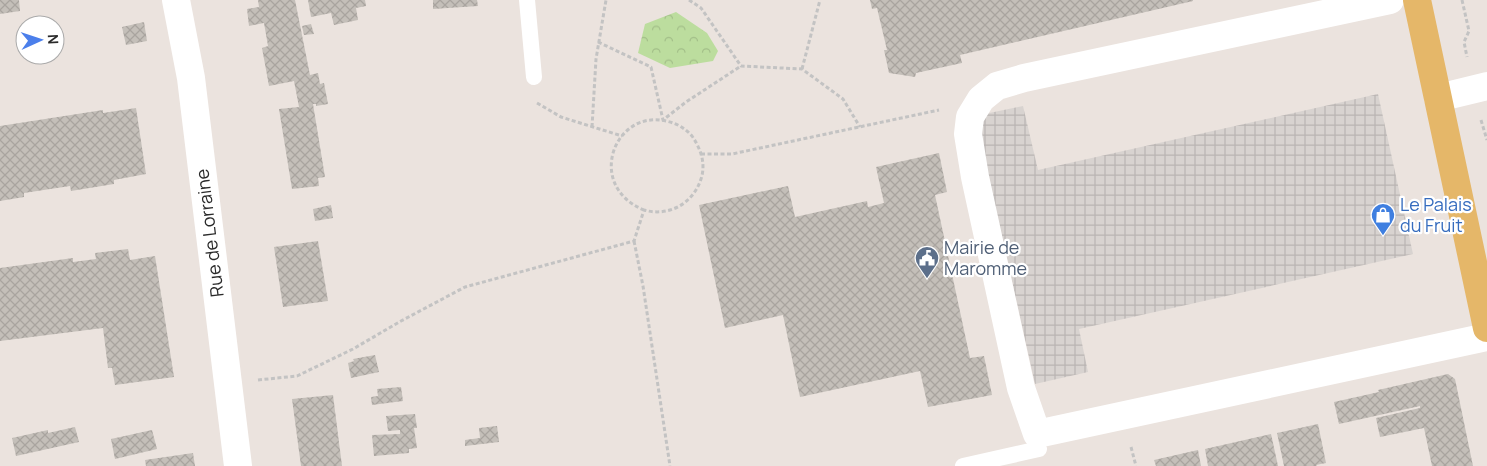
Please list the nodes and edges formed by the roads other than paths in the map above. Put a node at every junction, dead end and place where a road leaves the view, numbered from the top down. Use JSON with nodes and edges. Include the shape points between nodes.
{"nodes":[{"id":1,"x":176,"y":0,"type":"edge"},
{"id":2,"x":527,"y":0,"type":"edge"},
{"id":3,"x":1390,"y":0,"type":"edge"},
{"id":4,"x":1417,"y":0,"type":"edge"},
{"id":5,"x":534,"y":77,"type":"road end"},
{"id":6,"x":1487,"y":86,"type":"edge"},
{"id":7,"x":1438,"y":98,"type":"junction"},
{"id":8,"x":1487,"y":328,"type":"edge"},
{"id":9,"x":1487,"y":336,"type":"edge"},
{"id":10,"x":1039,"y":449,"type":"dead end"},
{"id":11,"x":238,"y":466,"type":"edge"},
{"id":12,"x":962,"y":466,"type":"edge"}],
"edges":[{"from":1,"to":11,"type":"street","name":"Rue de Lorraine","via":[[191,78]]},
{"from":2,"to":5,"type":"lane"},
{"from":3,"to":9,"type":"street","via":[[1024,78],[997,86],[981,99],[970,118],[968,134],[1021,388],[1037,434]]},
{"from":4,"to":7,"type":"main road"},
{"from":6,"to":7,"type":"street"},
{"from":7,"to":8,"type":"main road"},
{"from":10,"to":12,"type":"lane"}]}
